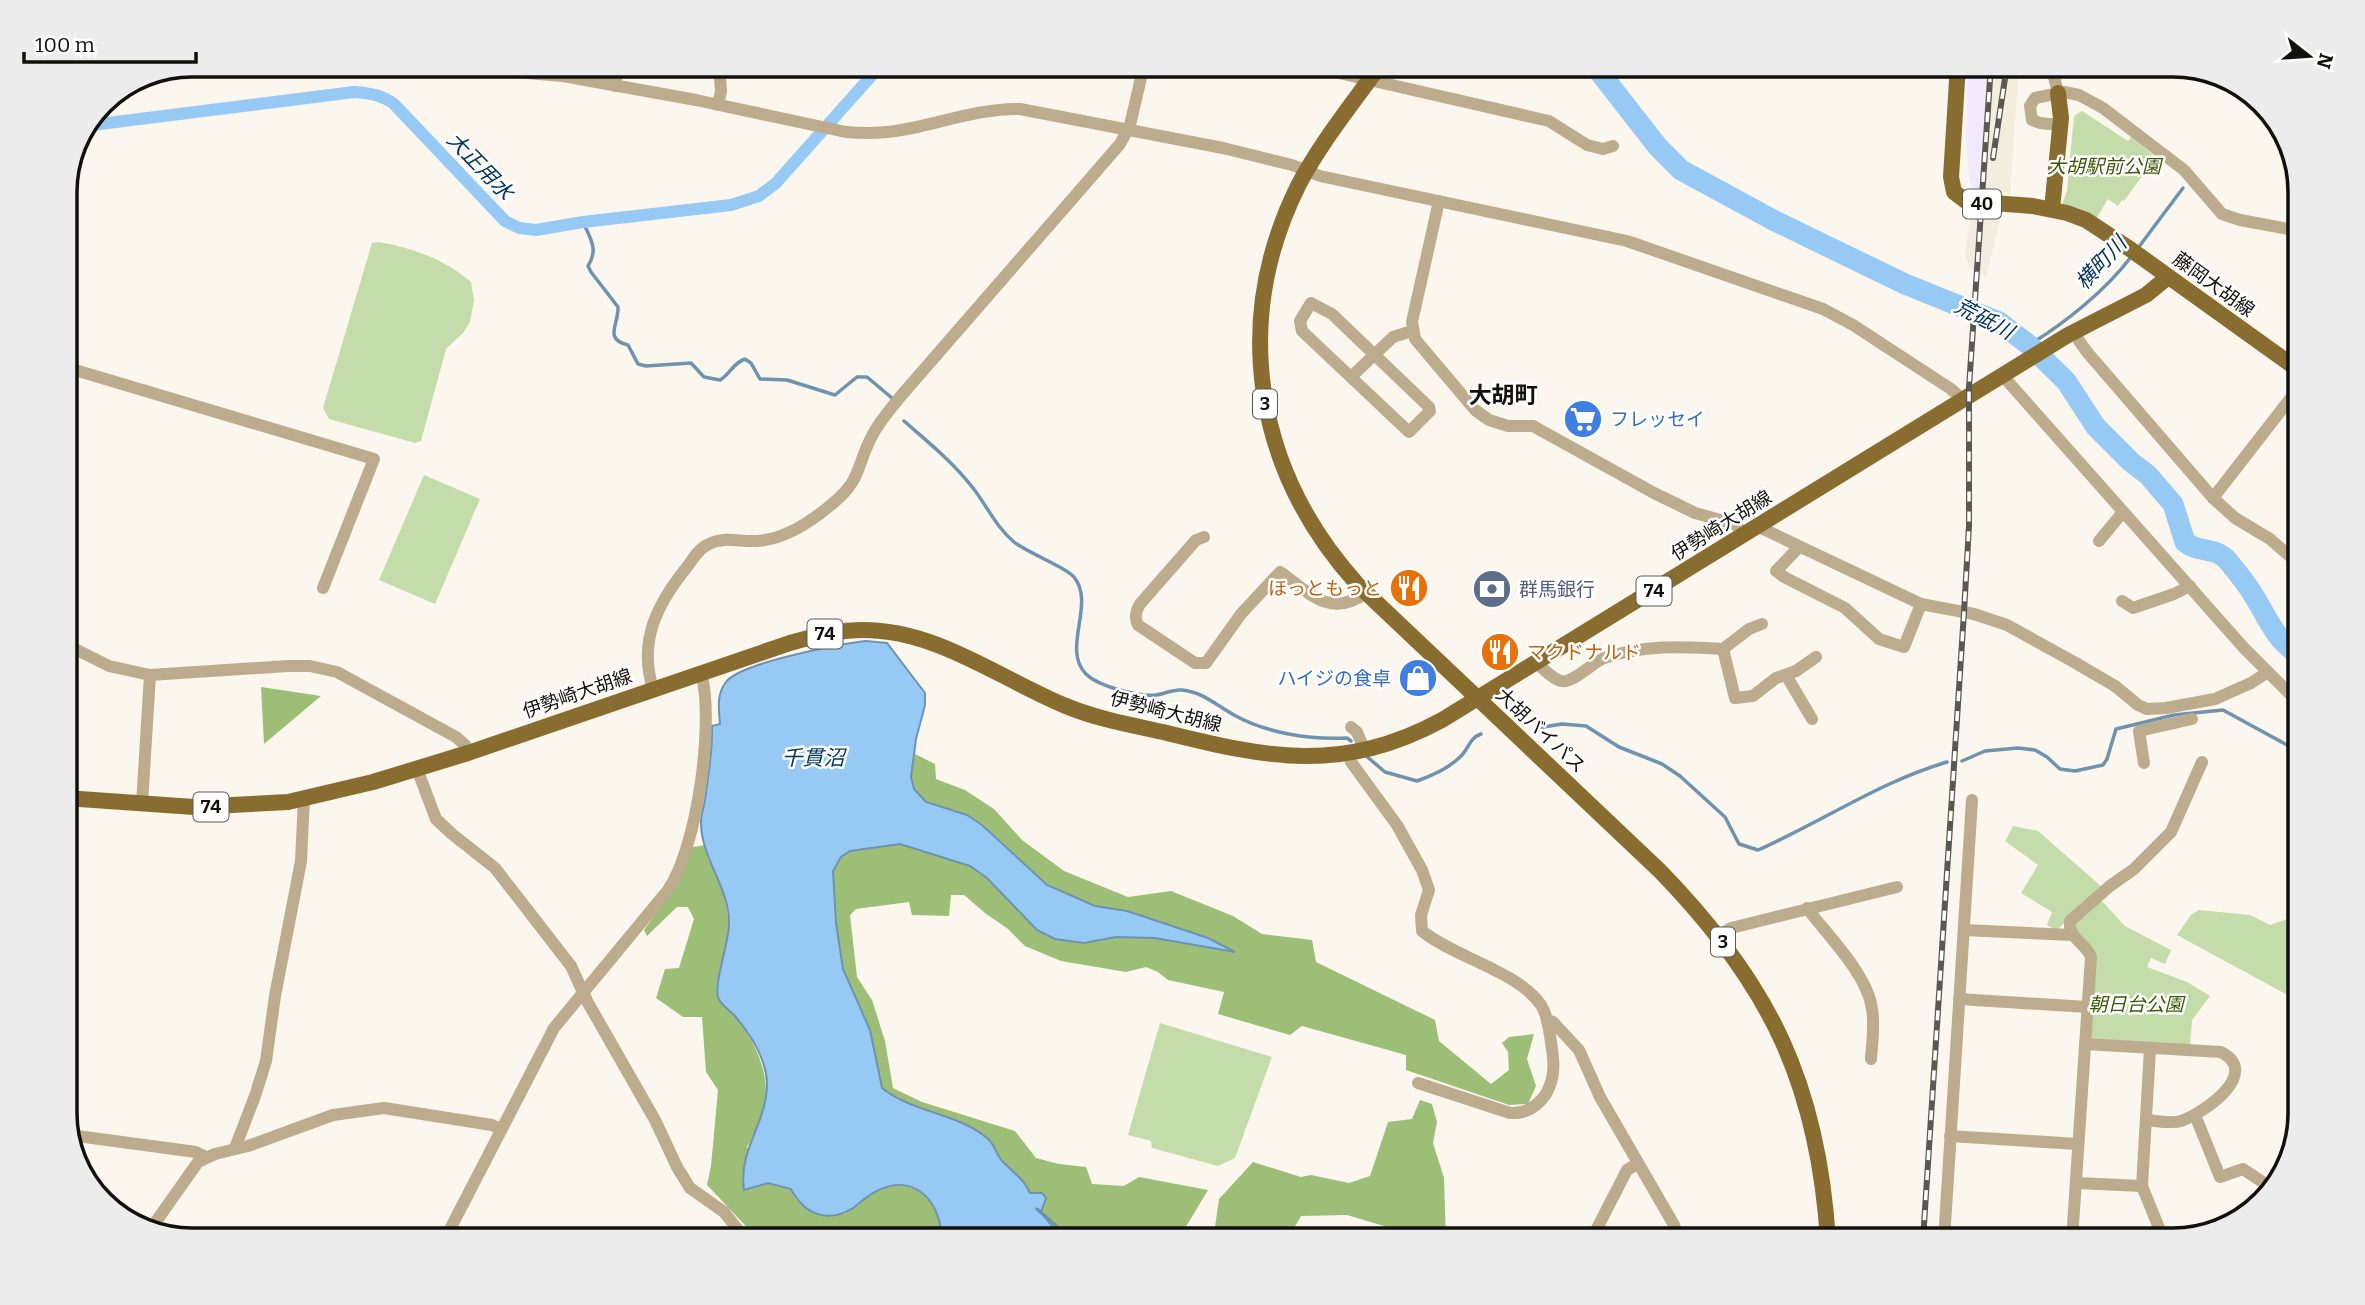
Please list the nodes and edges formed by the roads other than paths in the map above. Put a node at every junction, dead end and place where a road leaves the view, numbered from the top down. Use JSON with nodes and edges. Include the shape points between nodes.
{"nodes":[{"id":1,"x":586,"y":77,"type":"edge"},
{"id":2,"x":617,"y":77,"type":"edge"},
{"id":3,"x":720,"y":77,"type":"edge"},
{"id":4,"x":1141,"y":77,"type":"edge"},
{"id":5,"x":1361,"y":77,"type":"edge"},
{"id":6,"x":1957,"y":77,"type":"edge"},
{"id":7,"x":2054,"y":77,"type":"edge"},
{"id":8,"x":1370,"y":79,"type":"junction"},
{"id":9,"x":615,"y":86,"type":"junction"},
{"id":10,"x":2059,"y":93,"type":"junction"},
{"id":11,"x":718,"y":105,"type":"junction"},
{"id":12,"x":2060,"y":125,"type":"junction"},
{"id":13,"x":1128,"y":130,"type":"junction"},
{"id":14,"x":1613,"y":146,"type":"dead end"},
{"id":15,"x":1306,"y":170,"type":"junction"},
{"id":16,"x":1439,"y":201,"type":"junction"},
{"id":17,"x":2052,"y":209,"type":"junction"},
{"id":18,"x":2288,"y":228,"type":"edge"},
{"id":19,"x":2168,"y":277,"type":"junction"},
{"id":20,"x":1412,"y":331,"type":"junction"},
{"id":21,"x":2071,"y":333,"type":"junction"},
{"id":22,"x":1374,"y":354,"type":"junction"},
{"id":23,"x":2288,"y":362,"type":"edge"},
{"id":24,"x":77,"y":371,"type":"edge"},
{"id":25,"x":2005,"y":375,"type":"junction"},
{"id":26,"x":1352,"y":377,"type":"junction"},
{"id":27,"x":1963,"y":400,"type":"junction"},
{"id":28,"x":2288,"y":401,"type":"edge"},
{"id":29,"x":2213,"y":498,"type":"junction"},
{"id":30,"x":2123,"y":512,"type":"junction"},
{"id":31,"x":1752,"y":531,"type":"junction"},
{"id":32,"x":1204,"y":537,"type":"dead end"},
{"id":33,"x":2099,"y":541,"type":"dead end"},
{"id":34,"x":1799,"y":547,"type":"junction"},
{"id":35,"x":2288,"y":555,"type":"edge"},
{"id":36,"x":2190,"y":586,"type":"junction"},
{"id":37,"x":323,"y":589,"type":"dead end"},
{"id":38,"x":1366,"y":593,"type":"junction"},
{"id":39,"x":2122,"y":601,"type":"dead end"},
{"id":40,"x":1922,"y":604,"type":"junction"},
{"id":41,"x":1762,"y":624,"type":"dead end"},
{"id":42,"x":1723,"y":649,"type":"junction"},
{"id":43,"x":77,"y":651,"type":"edge"},
{"id":44,"x":1816,"y":657,"type":"dead end"},
{"id":45,"x":1535,"y":661,"type":"junction"},
{"id":46,"x":701,"y":672,"type":"junction"},
{"id":47,"x":2268,"y":673,"type":"junction"},
{"id":48,"x":150,"y":675,"type":"junction"},
{"id":49,"x":1786,"y":675,"type":"junction"},
{"id":50,"x":653,"y":689,"type":"junction"},
{"id":51,"x":2288,"y":692,"type":"edge"},
{"id":52,"x":1476,"y":699,"type":"junction"},
{"id":53,"x":2183,"y":715,"type":"junction"},
{"id":54,"x":1812,"y":719,"type":"dead end"},
{"id":55,"x":1351,"y":727,"type":"dead end"},
{"id":56,"x":1356,"y":751,"type":"junction"},
{"id":57,"x":468,"y":753,"type":"junction"},
{"id":58,"x":2202,"y":762,"type":"dead end"},
{"id":59,"x":2144,"y":763,"type":"dead end"},
{"id":60,"x":417,"y":769,"type":"junction"},
{"id":61,"x":304,"y":797,"type":"junction"},
{"id":62,"x":77,"y":799,"type":"edge"},
{"id":63,"x":1972,"y":800,"type":"dead end"},
{"id":64,"x":142,"y":804,"type":"junction"},
{"id":65,"x":1897,"y":887,"type":"dead end"},
{"id":66,"x":1807,"y":908,"type":"junction"},
{"id":67,"x":1964,"y":930,"type":"junction"},
{"id":68,"x":2072,"y":935,"type":"junction"},
{"id":69,"x":1719,"y":936,"type":"junction"},
{"id":70,"x":583,"y":991,"type":"junction"},
{"id":71,"x":1959,"y":999,"type":"junction"},
{"id":72,"x":2087,"y":1007,"type":"junction"},
{"id":73,"x":1547,"y":1020,"type":"junction"},
{"id":74,"x":2085,"y":1044,"type":"junction"},
{"id":75,"x":2150,"y":1049,"type":"junction"},
{"id":76,"x":1871,"y":1059,"type":"dead end"},
{"id":77,"x":1418,"y":1083,"type":"dead end"},
{"id":78,"x":2195,"y":1115,"type":"junction"},
{"id":79,"x":2147,"y":1120,"type":"junction"},
{"id":80,"x":501,"y":1129,"type":"junction"},
{"id":81,"x":79,"y":1136,"type":"edge"},
{"id":82,"x":1950,"y":1136,"type":"junction"},
{"id":83,"x":2078,"y":1144,"type":"junction"},
{"id":84,"x":235,"y":1147,"type":"junction"},
{"id":85,"x":206,"y":1157,"type":"junction"},
{"id":86,"x":1637,"y":1164,"type":"junction"},
{"id":87,"x":2076,"y":1183,"type":"junction"},
{"id":88,"x":2264,"y":1183,"type":"edge"},
{"id":89,"x":2142,"y":1186,"type":"junction"},
{"id":90,"x":156,"y":1222,"type":"edge"},
{"id":91,"x":451,"y":1228,"type":"edge"},
{"id":92,"x":737,"y":1228,"type":"edge"},
{"id":93,"x":1597,"y":1228,"type":"edge"},
{"id":94,"x":1675,"y":1228,"type":"edge"},
{"id":95,"x":1827,"y":1228,"type":"edge"},
{"id":96,"x":1945,"y":1228,"type":"edge"},
{"id":97,"x":2073,"y":1228,"type":"edge"},
{"id":98,"x":2159,"y":1228,"type":"edge"}],
"edges":[{"from":1,"to":9,"type":"street"},
{"from":2,"to":9,"type":"street"},
{"from":3,"to":11,"type":"street"},
{"from":4,"to":13,"type":"street"},
{"from":5,"to":8,"type":"street"},
{"from":6,"to":17,"type":"main road","name":"藤岡大胡線","number":"40","via":[[1954,192],[1966,201]]},
{"from":7,"to":10,"type":"street"},
{"from":8,"to":14,"type":"street","via":[[1549,121],[1587,145]]},
{"from":8,"to":15,"type":"main road","name":"大胡バイパス","number":"3"},
{"from":9,"to":11,"type":"street"},
{"from":10,"to":12,"type":"main road"},
{"from":10,"to":12,"type":"street","via":[[2035,98],[2030,113],[2036,122]]},
{"from":10,"to":18,"type":"street","via":[[2079,95],[2122,121],[2184,170],[2222,214]]},
{"from":11,"to":13,"type":"street","via":[[834,131],[888,132],[1007,109]]},
{"from":12,"to":17,"type":"main road"},
{"from":13,"to":15,"type":"street"},
{"from":13,"to":50,"type":"street","via":[[900,397],[872,435],[855,480],[834,503],[780,536],[712,542],[703,547],[677,579],[653,621],[648,670]]},
{"from":15,"to":16,"type":"street"},
{"from":15,"to":38,"type":"main road","name":"大胡バイパス","number":"3","via":[[1280,228],[1267,275],[1259,343],[1264,400],[1274,442],[1299,502],[1324,544]]},
{"from":16,"to":20,"type":"street"},
{"from":16,"to":27,"type":"street","via":[[1626,241],[1823,309]]},
{"from":17,"to":19,"type":"main road","name":"藤岡大胡線","number":"40","via":[[2081,217]]},
{"from":19,"to":21,"type":"main road","name":"伊勢崎大胡線","number":"74","via":[[2146,295]]},
{"from":19,"to":23,"type":"main road","name":"藤岡大胡線","number":"40"},
{"from":20,"to":22,"type":"street","via":[[1392,337]]},
{"from":20,"to":31,"type":"street","via":[[1475,410],[1489,420],[1533,426],[1654,494]]},
{"from":21,"to":25,"type":"main road","name":"伊勢崎大胡線","number":"74"},
{"from":21,"to":29,"type":"street"},
{"from":22,"to":26,"type":"street"},
{"from":22,"to":26,"type":"street","via":[[1332,314],[1311,303],[1300,327]]},
{"from":22,"to":26,"type":"street","via":[[1430,411],[1406,432]]},
{"from":24,"to":37,"type":"street","via":[[374,459]]},
{"from":25,"to":27,"type":"main road","name":"伊勢崎大胡線","number":"74"},
{"from":25,"to":30,"type":"street"},
{"from":27,"to":31,"type":"main road","name":"伊勢崎大胡線","number":"74"},
{"from":28,"to":29,"type":"street"},
{"from":29,"to":35,"type":"street"},
{"from":30,"to":33,"type":"street"},
{"from":30,"to":36,"type":"street"},
{"from":31,"to":34,"type":"street"},
{"from":31,"to":45,"type":"main road","name":"伊勢崎大胡線","number":"74"},
{"from":32,"to":38,"type":"street","via":[[1195,540],[1136,614],[1138,625],[1195,663],[1206,663],[1241,614],[1280,572],[1323,603],[1352,602]]},
{"from":34,"to":40,"type":"street"},
{"from":34,"to":40,"type":"street","via":[[1776,571],[1845,608],[1879,639],[1907,645]]},
{"from":36,"to":39,"type":"street","via":[[2133,608]]},
{"from":36,"to":47,"type":"street"},
{"from":38,"to":52,"type":"main road","name":"大胡バイパス","number":"3"},
{"from":40,"to":53,"type":"street","via":[[2007,625],[2095,674],[2144,708]]},
{"from":41,"to":42,"type":"street"},
{"from":42,"to":45,"type":"street","via":[[1670,646],[1630,652],[1598,661],[1568,681],[1559,681]]},
{"from":42,"to":49,"type":"street","via":[[1735,698],[1753,696]]},
{"from":43,"to":48,"type":"street","via":[[109,666]]},
{"from":44,"to":49,"type":"street"},
{"from":45,"to":52,"type":"main road","name":"伊勢崎大胡線","number":"74"},
{"from":46,"to":50,"type":"main road","name":"伊勢崎大胡線","number":"74"},
{"from":46,"to":56,"type":"main road","name":"伊勢崎大胡線","number":"74","via":[[806,638],[884,631],[933,643],[1058,703],[1100,717],[1245,752],[1300,757]]},
{"from":46,"to":70,"type":"street","via":[[705,758],[683,863],[668,890]]},
{"from":47,"to":51,"type":"street"},
{"from":47,"to":53,"type":"street"},
{"from":48,"to":57,"type":"street","via":[[288,666],[337,672],[456,737]]},
{"from":48,"to":64,"type":"street"},
{"from":49,"to":54,"type":"street"},
{"from":50,"to":57,"type":"main road","name":"伊勢崎大胡線","number":"74"},
{"from":52,"to":56,"type":"main road","name":"伊勢崎大胡線","number":"74","via":[[1432,725]]},
{"from":52,"to":69,"type":"main road","name":"大胡バイパス","number":"3","via":[[1660,871]]},
{"from":53,"to":59,"type":"street","via":[[2140,731]]},
{"from":55,"to":56,"type":"street","via":[[1357,732]]},
{"from":56,"to":73,"type":"street","via":[[1351,762],[1397,825],[1422,870],[1429,890],[1422,931],[1520,986],[1539,1002]]},
{"from":57,"to":60,"type":"main road","name":"伊勢崎大胡線","number":"74"},
{"from":58,"to":68,"type":"street","via":[[2171,832],[2134,869],[2072,916]]},
{"from":60,"to":61,"type":"main road","name":"伊勢崎大胡線","number":"74"},
{"from":60,"to":70,"type":"street","via":[[433,815],[514,890],[571,966]]},
{"from":61,"to":64,"type":"main road","name":"伊勢崎大胡線","number":"74","via":[[214,807]]},
{"from":61,"to":84,"type":"street","via":[[300,861],[266,1061]]},
{"from":62,"to":64,"type":"main road","name":"伊勢崎大胡線","number":"74"},
{"from":63,"to":67,"type":"street"},
{"from":65,"to":66,"type":"street"},
{"from":66,"to":69,"type":"street","via":[[1731,928]]},
{"from":66,"to":76,"type":"street","via":[[1867,990],[1873,1011]]},
{"from":67,"to":68,"type":"street"},
{"from":67,"to":71,"type":"street"},
{"from":68,"to":72,"type":"street","via":[[2090,952]]},
{"from":69,"to":95,"type":"main road","name":"大胡バイパス","number":"3","via":[[1757,991],[1797,1077],[1820,1164]]},
{"from":70,"to":80,"type":"street","via":[[550,1036]]},
{"from":70,"to":92,"type":"street","via":[[690,1188],[724,1212]]},
{"from":71,"to":72,"type":"street"},
{"from":71,"to":82,"type":"street"},
{"from":72,"to":74,"type":"street"},
{"from":73,"to":77,"type":"street","via":[[1553,1076],[1543,1098],[1529,1110],[1510,1113]]},
{"from":73,"to":86,"type":"street","via":[[1579,1050]]},
{"from":74,"to":75,"type":"street"},
{"from":74,"to":83,"type":"street"},
{"from":75,"to":78,"type":"street","via":[[2221,1052],[2230,1058],[2236,1070],[2234,1080]]},
{"from":75,"to":79,"type":"street"},
{"from":78,"to":79,"type":"street","via":[[2177,1122]]},
{"from":78,"to":88,"type":"street","via":[[2220,1177],[2243,1169]]},
{"from":79,"to":89,"type":"street"},
{"from":80,"to":84,"type":"street","via":[[384,1108],[334,1115]]},
{"from":80,"to":91,"type":"street"},
{"from":81,"to":85,"type":"street"},
{"from":82,"to":83,"type":"street"},
{"from":82,"to":96,"type":"street"},
{"from":83,"to":87,"type":"street"},
{"from":84,"to":85,"type":"street"},
{"from":85,"to":90,"type":"street"},
{"from":86,"to":93,"type":"street","via":[[1628,1170]]},
{"from":86,"to":94,"type":"street"},
{"from":87,"to":89,"type":"street"},
{"from":87,"to":97,"type":"street"},
{"from":89,"to":98,"type":"street"}]}
